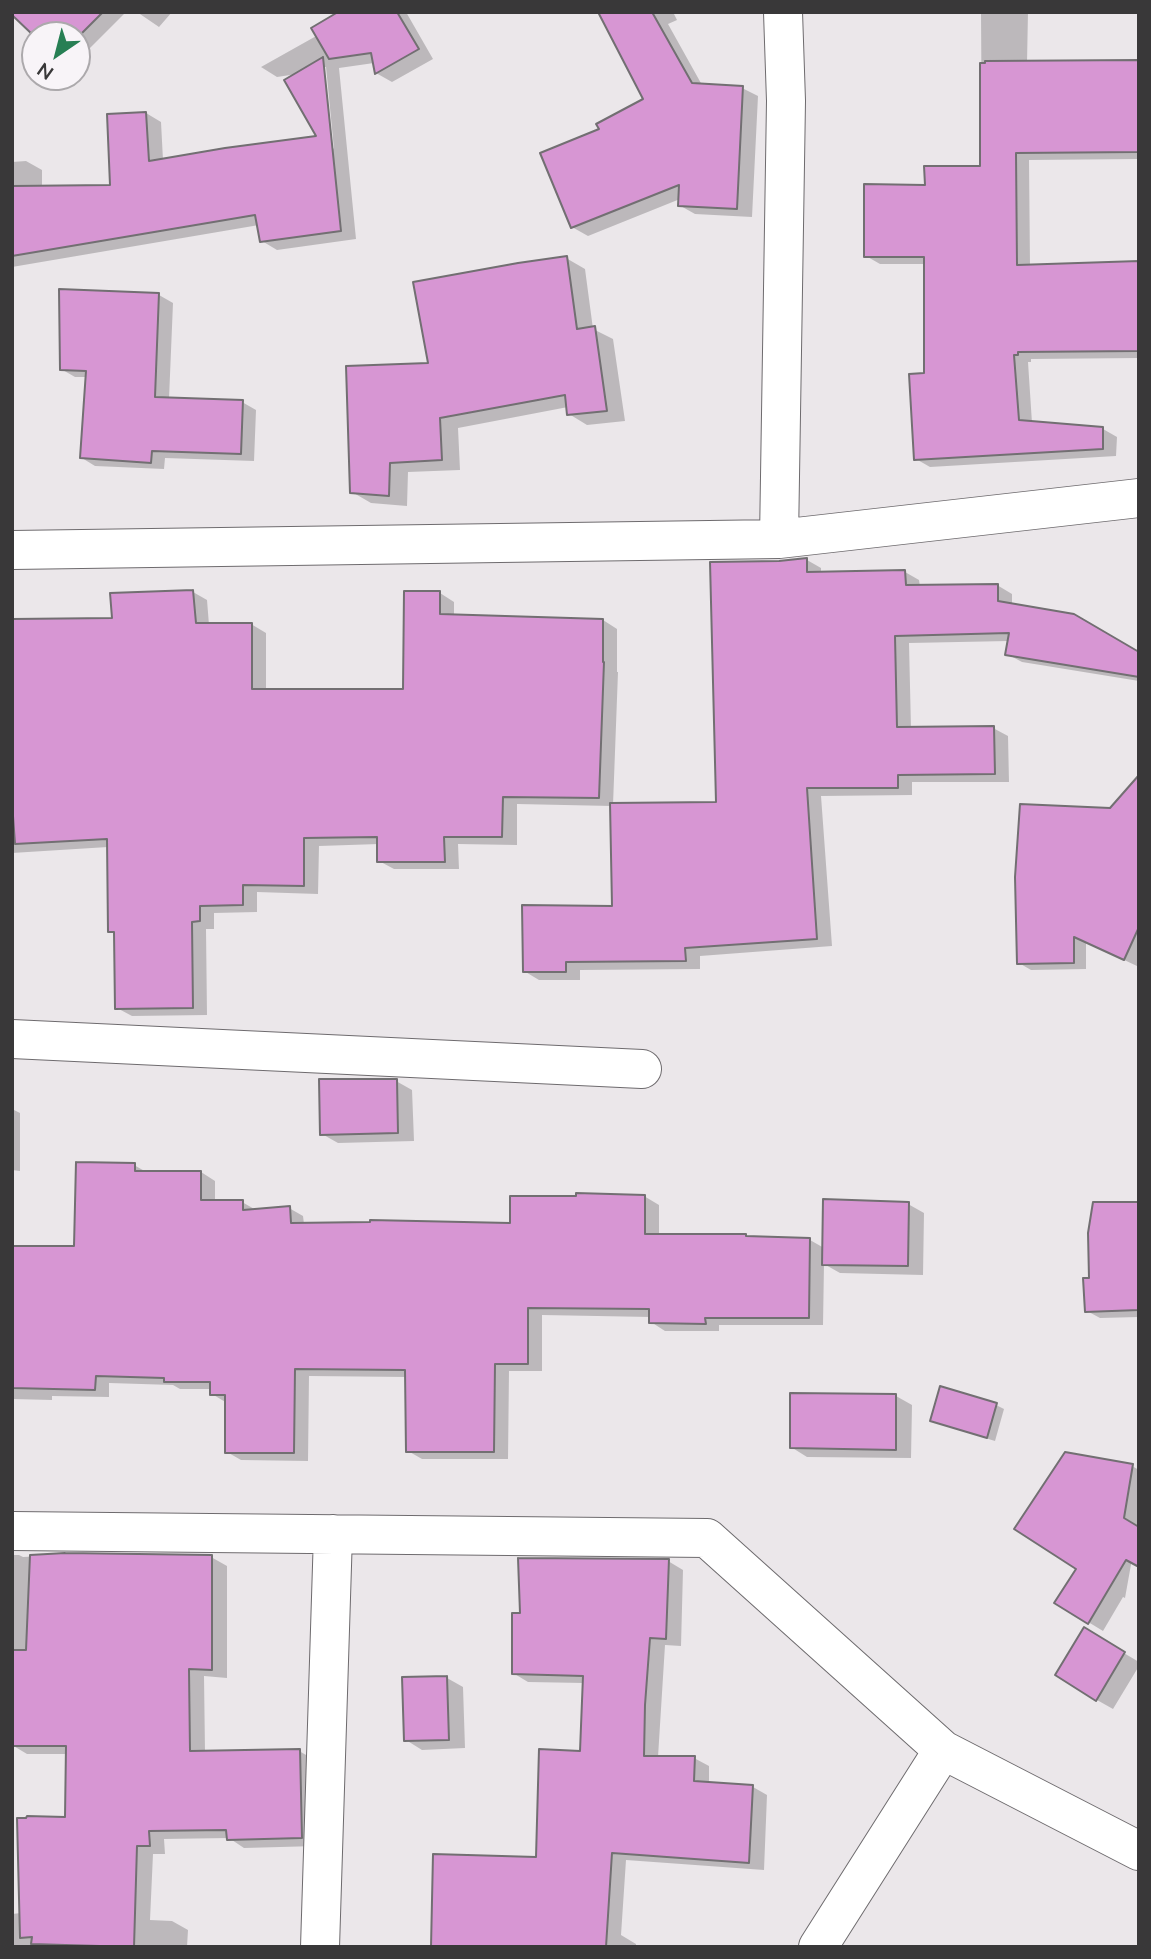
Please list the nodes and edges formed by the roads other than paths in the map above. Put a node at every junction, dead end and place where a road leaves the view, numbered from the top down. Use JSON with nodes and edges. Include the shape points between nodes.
{"nodes":[{"id":1,"x":783,"y":12,"type":"edge"},
{"id":2,"x":1139,"y":498,"type":"edge"},
{"id":3,"x":779,"y":538,"type":"junction"},
{"id":4,"x":12,"y":550,"type":"edge"},
{"id":5,"x":12,"y":1040,"type":"edge"},
{"id":6,"x":642,"y":1069,"type":"dead end"},
{"id":7,"x":12,"y":1531,"type":"edge"},
{"id":8,"x":333,"y":1534,"type":"junction"},
{"id":9,"x":943,"y":1750,"type":"junction"},
{"id":10,"x":1139,"y":1851,"type":"edge"},
{"id":11,"x":320,"y":1947,"type":"edge"},
{"id":12,"x":818,"y":1947,"type":"edge"}],
"edges":[{"from":1,"to":3,"type":"street","via":[[786,102]]},
{"from":2,"to":3,"type":"street"},
{"from":3,"to":4,"type":"street"},
{"from":5,"to":6,"type":"street"},
{"from":7,"to":8,"type":"street"},
{"from":8,"to":9,"type":"street","via":[[707,1538]]},
{"from":8,"to":11,"type":"street"},
{"from":9,"to":10,"type":"street"},
{"from":9,"to":12,"type":"street"}]}
